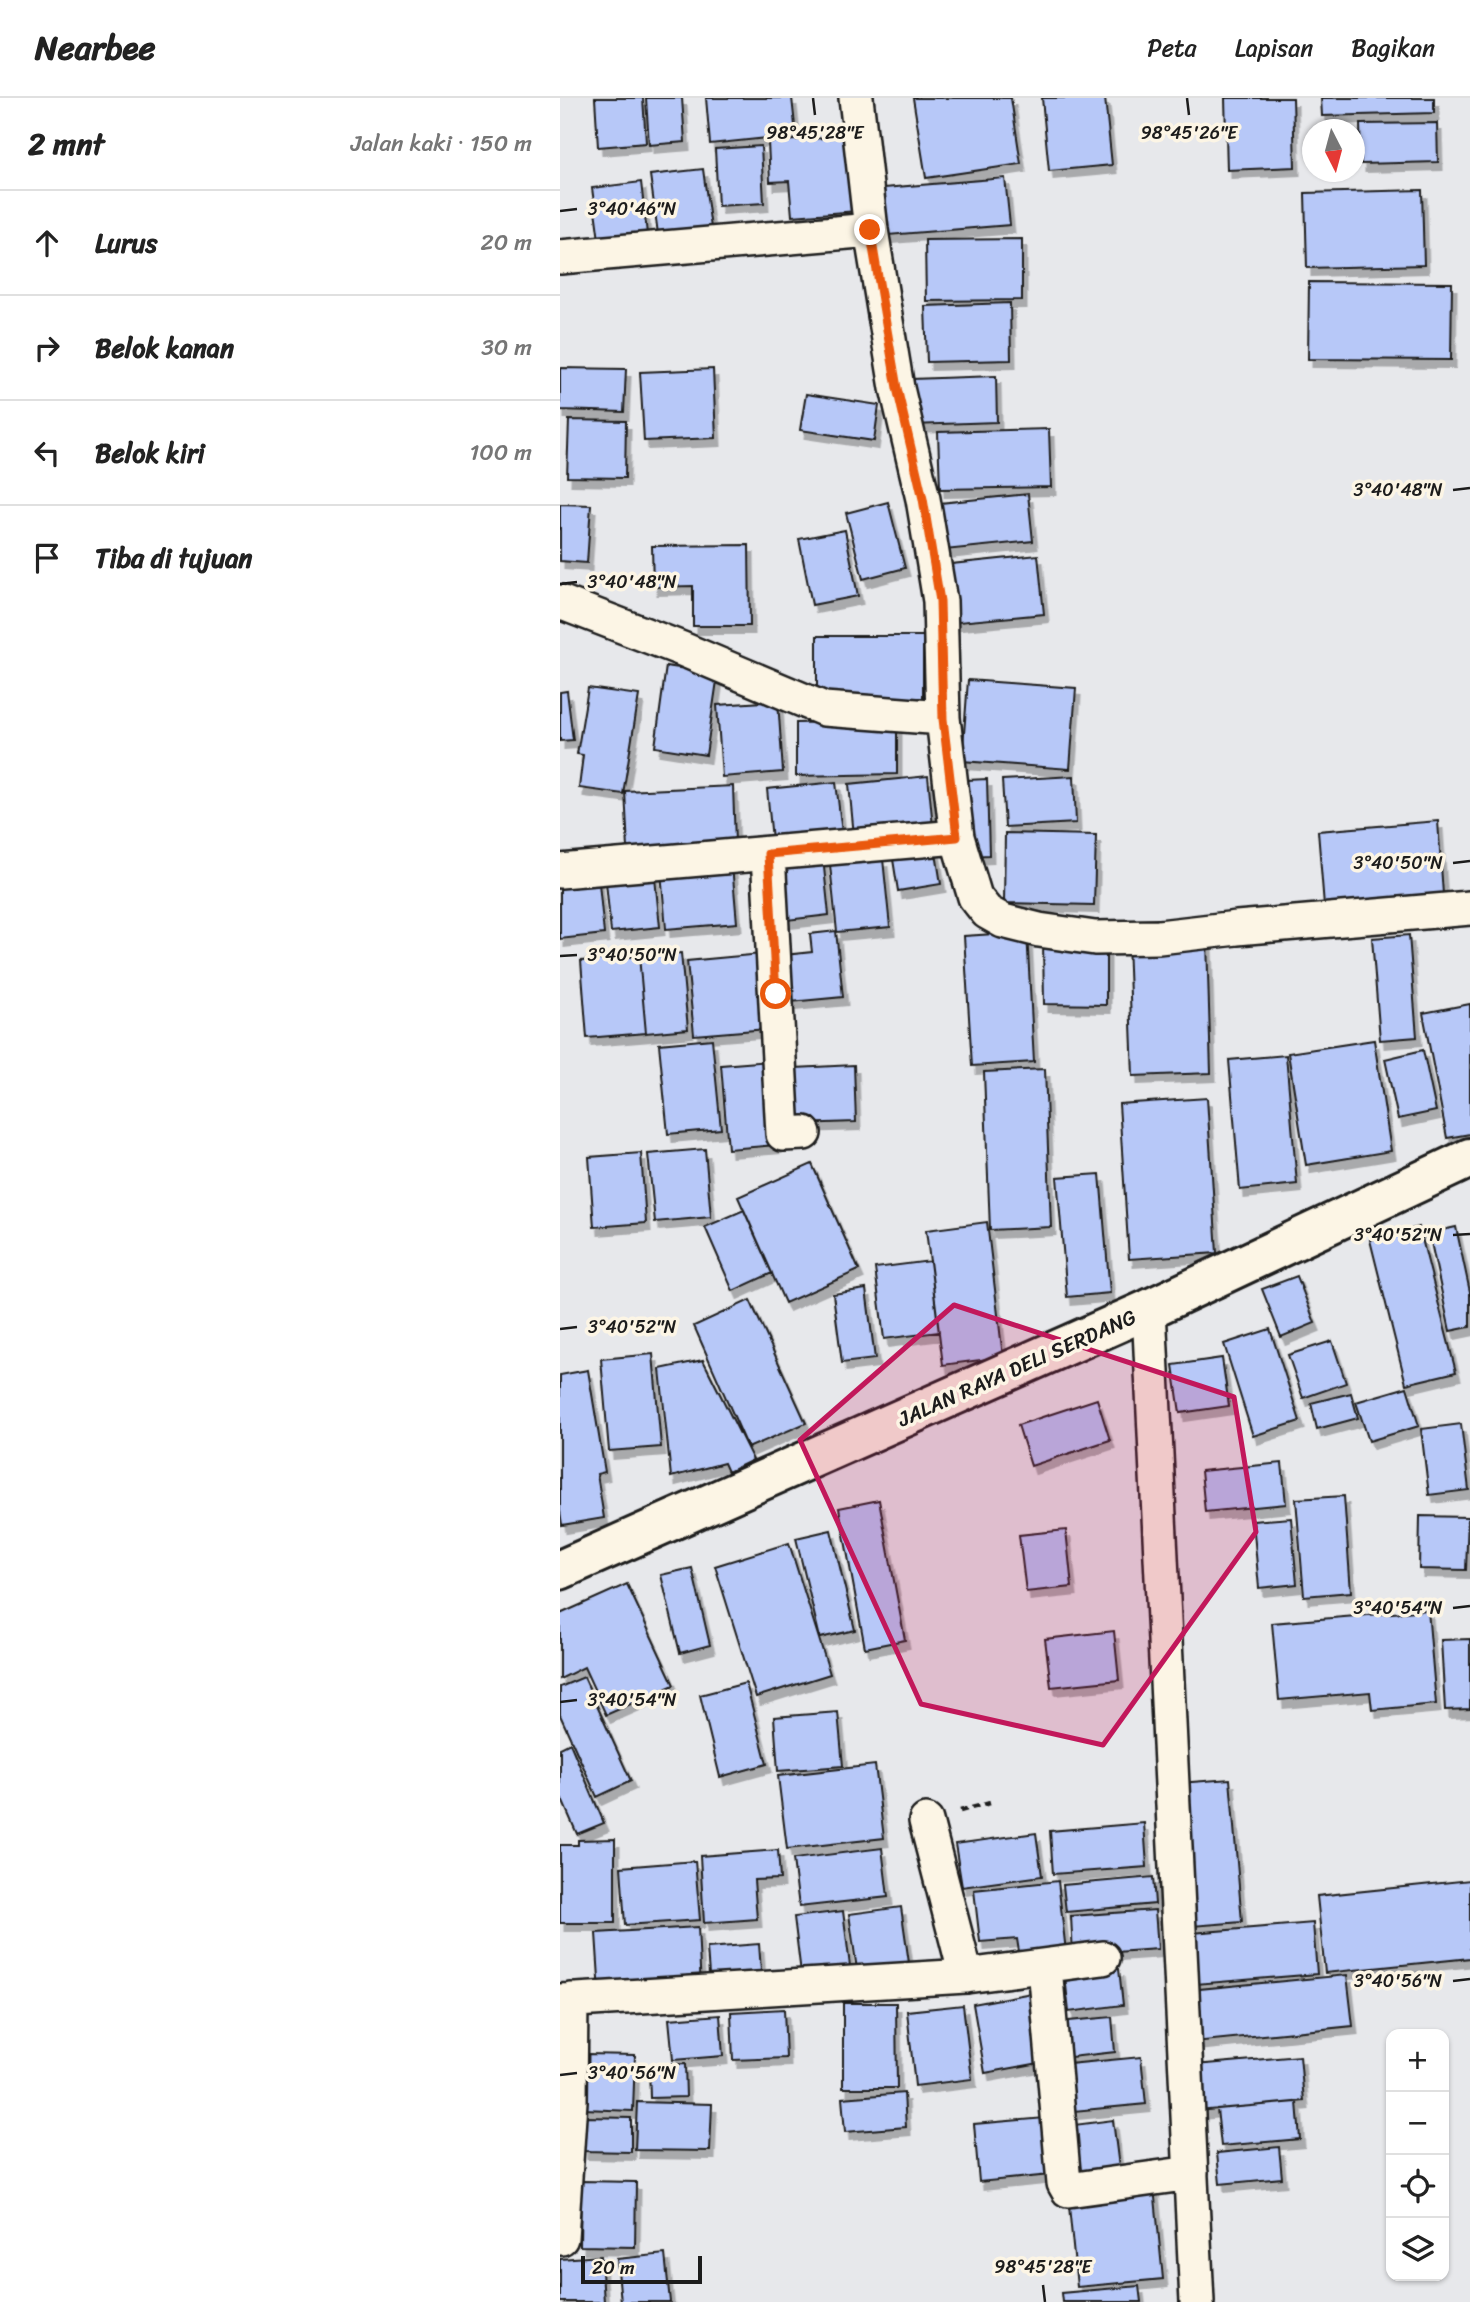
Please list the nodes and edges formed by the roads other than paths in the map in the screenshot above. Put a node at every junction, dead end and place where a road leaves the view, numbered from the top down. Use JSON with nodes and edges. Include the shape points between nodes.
{"nodes":[{"id":1,"x":856,"y":98,"type":"edge"},
{"id":2,"x":870,"y":230,"type":"junction"},
{"id":3,"x":560,"y":257,"type":"edge"},
{"id":4,"x":560,"y":602,"type":"edge"},
{"id":5,"x":943,"y":719,"type":"junction"},
{"id":6,"x":957,"y":837,"type":"junction"},
{"id":7,"x":768,"y":854,"type":"junction"},
{"id":8,"x":560,"y":872,"type":"edge"},
{"id":9,"x":1470,"y":908,"type":"edge"},
{"id":10,"x":804,"y":1133,"type":"dead end"},
{"id":11,"x":1470,"y":1158,"type":"edge"},
{"id":12,"x":1149,"y":1309,"type":"junction"},
{"id":13,"x":560,"y":1570,"type":"edge"},
{"id":14,"x":926,"y":1821,"type":"dead end"},
{"id":15,"x":1103,"y":1958,"type":"dead end"},
{"id":16,"x":1045,"y":1967,"type":"junction"},
{"id":17,"x":966,"y":1976,"type":"junction"},
{"id":18,"x":566,"y":2000,"type":"edge"},
{"id":19,"x":564,"y":2126,"type":"edge"},
{"id":20,"x":1191,"y":2173,"type":"junction"},
{"id":21,"x":561,"y":2238,"type":"edge"},
{"id":22,"x":1197,"y":2302,"type":"edge"}],
"edges":[{"from":1,"to":2,"type":"street"},
{"from":2,"to":3,"type":"street"},
{"from":2,"to":5,"type":"street","via":[[940,601]]},
{"from":4,"to":5,"type":"street","via":[[824,709]]},
{"from":5,"to":6,"type":"street"},
{"from":6,"to":7,"type":"street"},
{"from":6,"to":9,"type":"street","via":[[975,897],[987,912],[1039,930],[1095,938],[1159,937]]},
{"from":7,"to":8,"type":"street"},
{"from":7,"to":10,"type":"street","via":[[783,1134]]},
{"from":11,"to":12,"type":"main road","name":"JALAN RAYA DELI SERDANG"},
{"from":12,"to":13,"type":"main road","name":"JALAN RAYA DELI SERDANG"},
{"from":12,"to":20,"type":"street"},
{"from":14,"to":17,"type":"street"},
{"from":15,"to":16,"type":"street"},
{"from":16,"to":17,"type":"street"},
{"from":16,"to":20,"type":"street","via":[[1068,2190]]},
{"from":17,"to":18,"type":"street"},
{"from":18,"to":19,"type":"street"},
{"from":19,"to":21,"type":"street"},
{"from":20,"to":22,"type":"street"}]}
